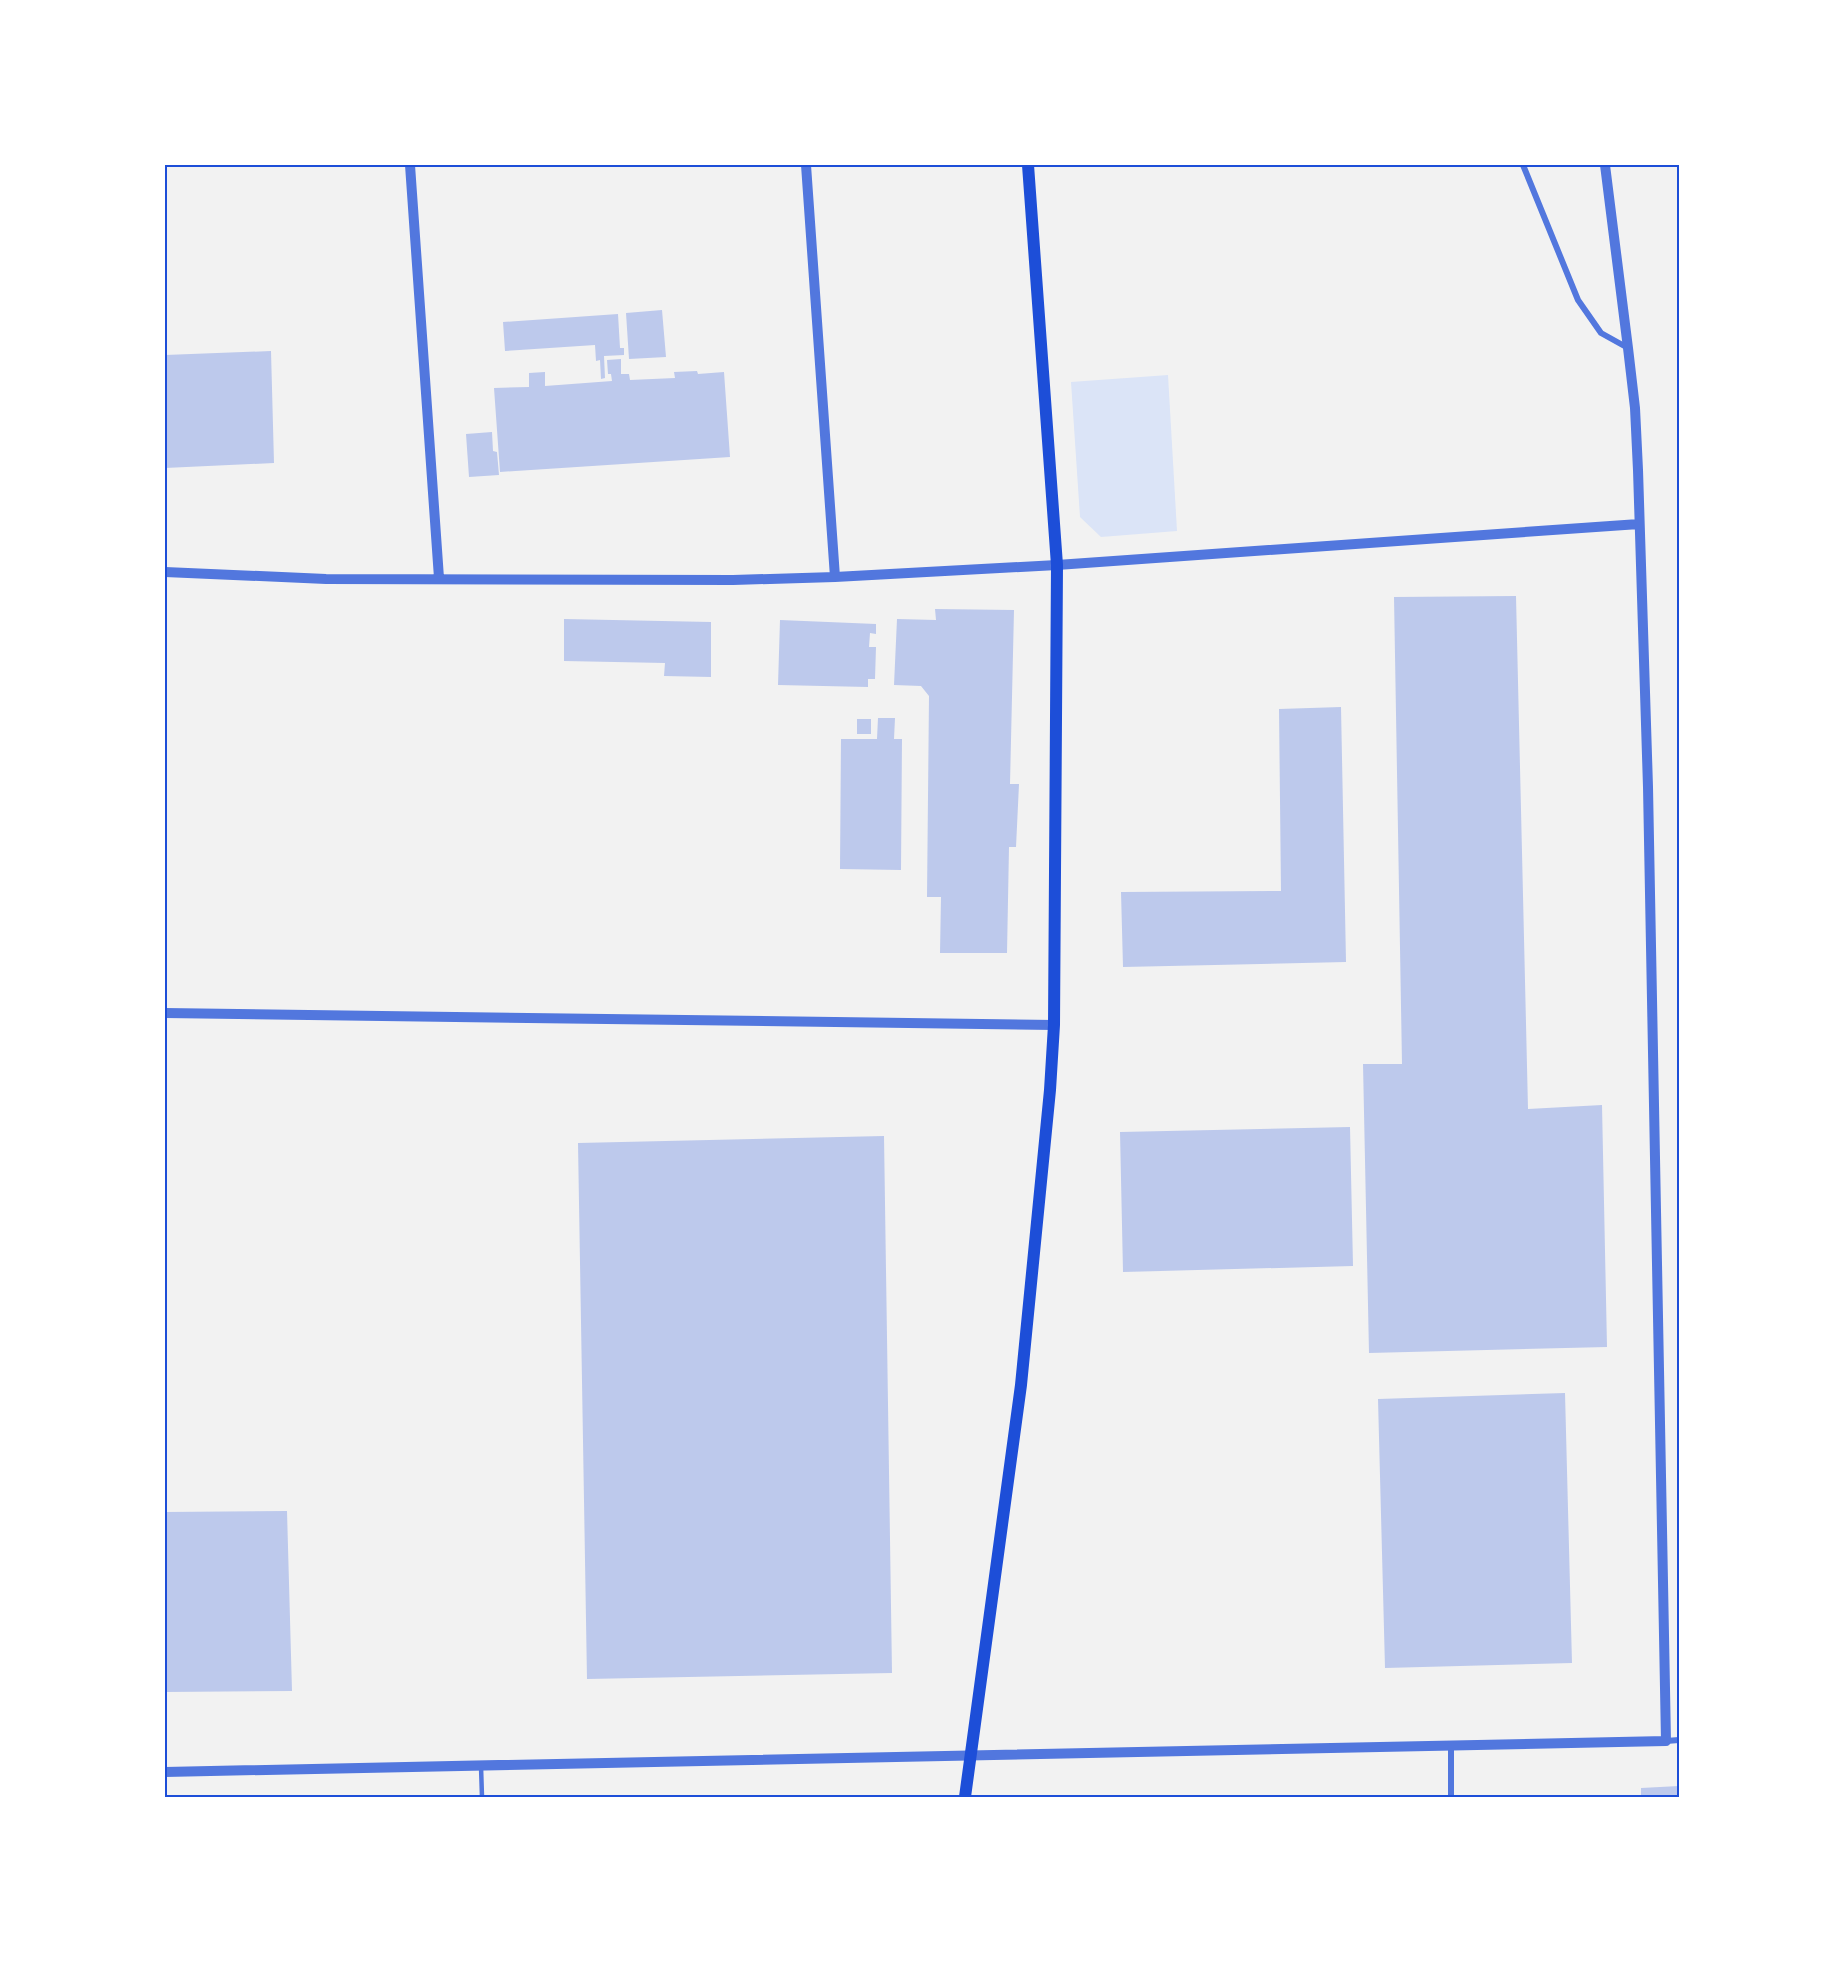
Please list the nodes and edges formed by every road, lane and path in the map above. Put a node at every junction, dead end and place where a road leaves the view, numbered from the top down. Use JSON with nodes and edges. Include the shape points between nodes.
{"nodes":[{"id":1,"x":410,"y":165,"type":"edge"},
{"id":2,"x":806,"y":165,"type":"edge"},
{"id":3,"x":1028,"y":165,"type":"edge"},
{"id":4,"x":1523,"y":165,"type":"edge"},
{"id":5,"x":1605,"y":165,"type":"edge"},
{"id":6,"x":1628,"y":348,"type":"junction"},
{"id":7,"x":1639,"y":524,"type":"junction"},
{"id":8,"x":1057,"y":565,"type":"junction"},
{"id":9,"x":165,"y":572,"type":"edge"},
{"id":10,"x":835,"y":577,"type":"junction"},
{"id":11,"x":439,"y":578,"type":"junction"},
{"id":12,"x":165,"y":1013,"type":"edge"},
{"id":13,"x":1054,"y":1025,"type":"junction"},
{"id":14,"x":1679,"y":1740,"type":"edge"},
{"id":15,"x":1666,"y":1741,"type":"junction"},
{"id":16,"x":1450,"y":1745,"type":"junction"},
{"id":17,"x":970,"y":1754,"type":"junction"},
{"id":18,"x":481,"y":1766,"type":"junction"},
{"id":19,"x":165,"y":1772,"type":"edge"},
{"id":20,"x":482,"y":1797,"type":"edge"},
{"id":21,"x":965,"y":1797,"type":"edge"},
{"id":22,"x":1451,"y":1797,"type":"edge"}],
"edges":[{"from":1,"to":11,"type":"street"},
{"from":2,"to":10,"type":"street"},
{"from":3,"to":8,"type":"main road"},
{"from":4,"to":6,"type":"street","via":[[1578,300],[1601,333]]},
{"from":5,"to":6,"type":"street"},
{"from":6,"to":7,"type":"street","via":[[1635,408]]},
{"from":7,"to":8,"type":"street"},
{"from":7,"to":15,"type":"street"},
{"from":8,"to":10,"type":"street"},
{"from":8,"to":13,"type":"main road"},
{"from":9,"to":11,"type":"street","via":[[326,579]]},
{"from":10,"to":11,"type":"street"},
{"from":12,"to":13,"type":"street"},
{"from":13,"to":17,"type":"main road","via":[[1021,1385]]},
{"from":14,"to":15,"type":"street"},
{"from":15,"to":16,"type":"street"},
{"from":16,"to":17,"type":"street"},
{"from":16,"to":22,"type":"street"},
{"from":17,"to":18,"type":"street"},
{"from":17,"to":21,"type":"main road"},
{"from":18,"to":19,"type":"street"},
{"from":18,"to":20,"type":"lane"}]}
